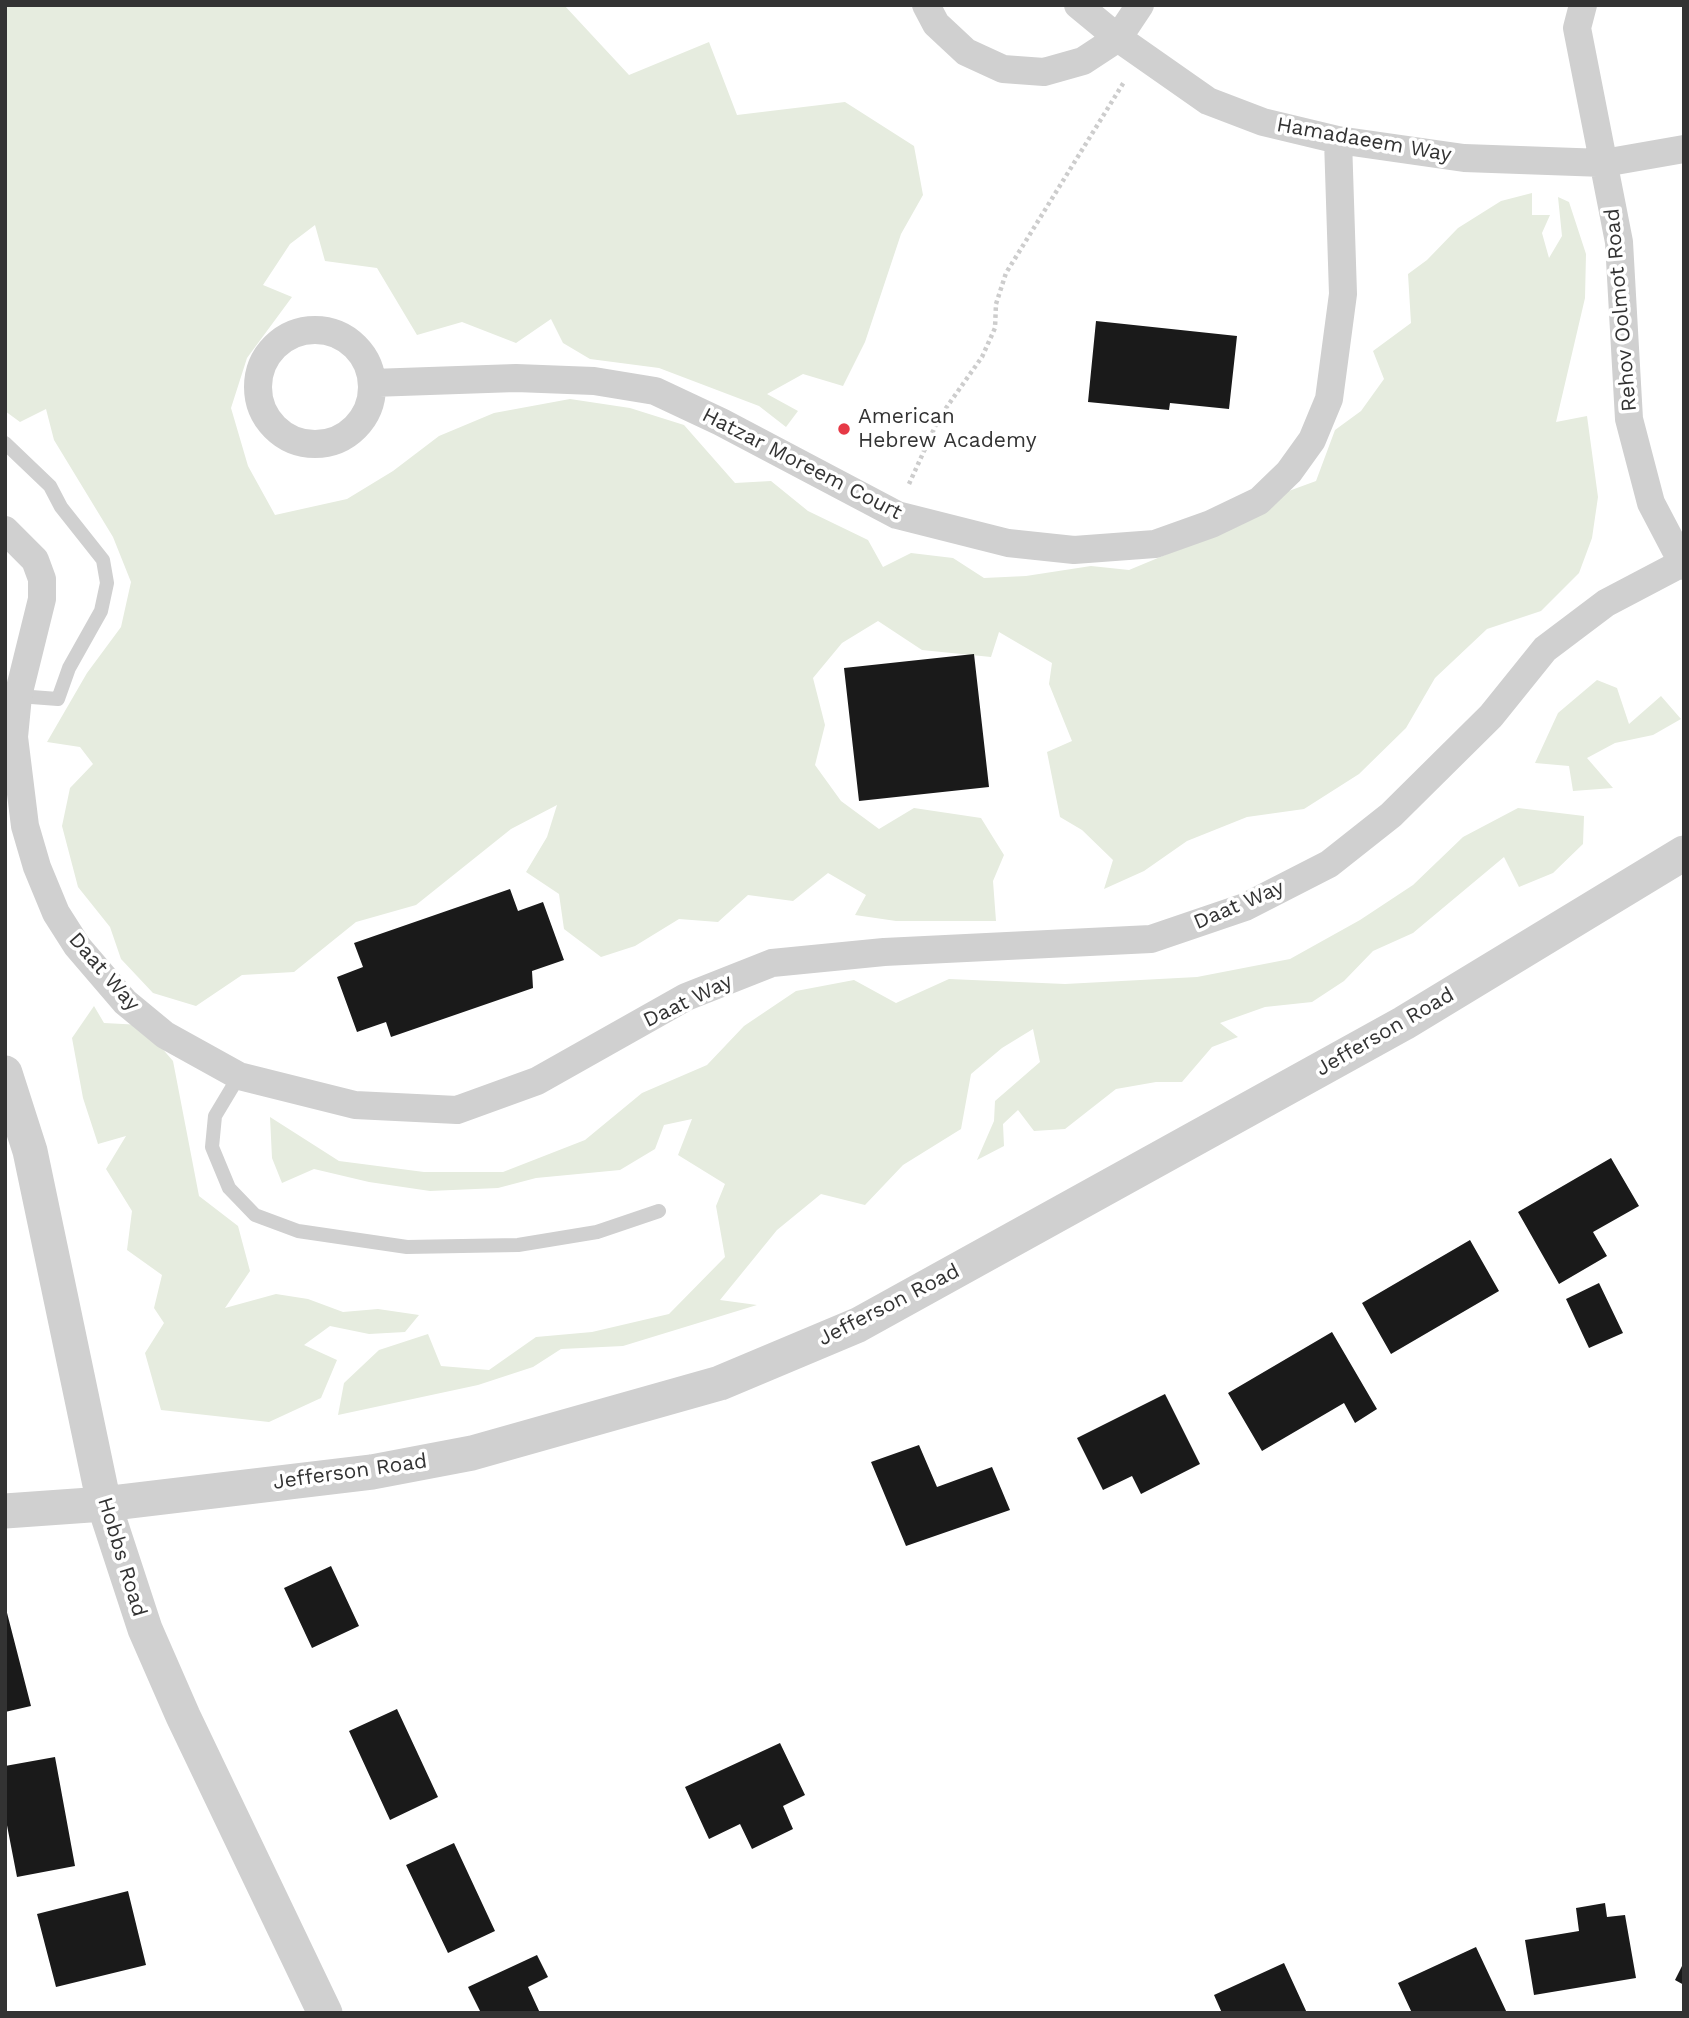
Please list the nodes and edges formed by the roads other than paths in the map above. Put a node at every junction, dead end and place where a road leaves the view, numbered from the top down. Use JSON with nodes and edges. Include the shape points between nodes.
{"nodes":[{"id":1,"x":926,"y":5,"type":"edge"},
{"id":2,"x":1078,"y":5,"type":"edge"},
{"id":3,"x":1140,"y":5,"type":"edge"},
{"id":4,"x":1583,"y":5,"type":"edge"},
{"id":5,"x":1118,"y":38,"type":"junction"},
{"id":6,"x":1338,"y":140,"type":"junction"},
{"id":7,"x":1684,"y":149,"type":"edge"},
{"id":8,"x":1604,"y":163,"type":"junction"},
{"id":9,"x":372,"y":383,"type":"junction"},
{"id":10,"x":5,"y":443,"type":"edge"},
{"id":11,"x":5,"y":530,"type":"edge"},
{"id":12,"x":1683,"y":564,"type":"edge"},
{"id":13,"x":18,"y":696,"type":"junction"},
{"id":14,"x":1684,"y":853,"type":"edge"},
{"id":15,"x":5,"y":1073,"type":"edge"},
{"id":16,"x":239,"y":1076,"type":"junction"},
{"id":17,"x":659,"y":1211,"type":"dead end"},
{"id":18,"x":104,"y":1504,"type":"junction"},
{"id":19,"x":5,"y":1511,"type":"edge"},
{"id":20,"x":325,"y":2013,"type":"edge"}],
"edges":[{"from":1,"to":5,"type":"street","via":[[936,24],[965,52],[1003,69],[1057,69],[1083,61]]},
{"from":2,"to":5,"type":"street","name":"Hamadaeem Way"},
{"from":3,"to":5,"type":"street"},
{"from":4,"to":8,"type":"street","name":"Rehov Oolmot Road","via":[[1577,28]]},
{"from":5,"to":6,"type":"street","name":"Hamadaeem Way","via":[[1208,101],[1263,122]]},
{"from":6,"to":8,"type":"street","name":"Hamadaeem Way","via":[[1464,158]]},
{"from":6,"to":9,"type":"street","name":"Hatzar Moreem Court","via":[[1343,294],[1329,399],[1312,440],[1289,472],[1259,501],[1155,544],[1074,550],[1008,543],[897,515],[656,391],[594,381],[516,378]]},
{"from":7,"to":8,"type":"street","name":"Hamadaeem Way"},
{"from":8,"to":12,"type":"street","name":"Rehov Oolmot Road","via":[[1619,243],[1629,419],[1651,503]]},
{"from":9,"to":9,"type":"street","via":[[362,420],[332,442],[313,445],[278,431],[259,399],[263,362],[289,335],[307,330],[326,331],[351,343],[368,365]]},
{"from":10,"to":13,"type":"lane","via":[[50,486],[103,560],[107,583],[101,611],[69,668],[58,699]]},
{"from":11,"to":13,"type":"street","name":"Daat Way","via":[[35,559],[42,579],[42,599]]},
{"from":12,"to":16,"type":"street","name":"Daat Way","via":[[1606,603],[1545,649],[1491,716],[1391,815],[1329,864],[1245,907],[1151,939],[884,952],[772,963],[686,997],[537,1081],[457,1110],[355,1105]]},
{"from":13,"to":16,"type":"street","name":"Daat Way","via":[[14,737],[24,826],[56,913],[77,946],[125,1002],[165,1035]]},
{"from":14,"to":18,"type":"street","name":"Jefferson Road","via":[[1404,1023],[858,1325],[720,1383],[472,1453],[372,1472]]},
{"from":15,"to":18,"type":"street","name":"Hobbs Road","via":[[30,1151]]},
{"from":16,"to":17,"type":"lane","via":[[215,1116],[212,1147],[229,1188],[255,1215],[298,1231],[407,1247],[518,1245],[597,1232]]},
{"from":18,"to":19,"type":"street","name":"Jefferson Road"},
{"from":18,"to":20,"type":"street","name":"Hobbs Road","via":[[145,1629]]}]}
